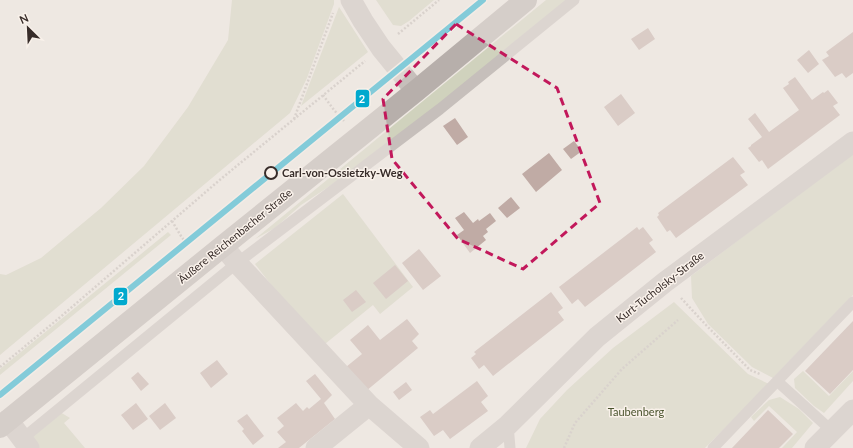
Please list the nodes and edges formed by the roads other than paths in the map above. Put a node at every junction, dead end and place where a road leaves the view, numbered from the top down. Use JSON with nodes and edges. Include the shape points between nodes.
{"nodes":[{"id":1,"x":526,"y":0,"type":"edge"},
{"id":2,"x":574,"y":0,"type":"edge"},
{"id":3,"x":343,"y":4,"type":"edge"},
{"id":4,"x":416,"y":91,"type":"junction"},
{"id":5,"x":853,"y":142,"type":"edge"},
{"id":6,"x":223,"y":246,"type":"junction"},
{"id":7,"x":237,"y":263,"type":"junction"},
{"id":8,"x":853,"y":302,"type":"edge"},
{"id":9,"x":149,"y":320,"type":"junction"},
{"id":10,"x":777,"y":381,"type":"junction"},
{"id":11,"x":369,"y":405,"type":"junction"},
{"id":12,"x":853,"y":410,"type":"edge"},
{"id":13,"x":4,"y":424,"type":"edge"},
{"id":14,"x":508,"y":425,"type":"junction"},
{"id":15,"x":824,"y":442,"type":"edge"},
{"id":16,"x":26,"y":443,"type":"edge"},
{"id":17,"x":316,"y":448,"type":"edge"},
{"id":18,"x":419,"y":448,"type":"edge"},
{"id":19,"x":480,"y":448,"type":"edge"},
{"id":20,"x":510,"y":448,"type":"edge"},
{"id":21,"x":713,"y":448,"type":"edge"}],
"edges":[{"from":1,"to":4,"type":"street","name":"Äußere Reichenbacher Straße"},
{"from":2,"to":7,"type":"lane","via":[[440,109]]},
{"from":3,"to":4,"type":"street","via":[[362,21]]},
{"from":4,"to":6,"type":"street","name":"Äußere Reichenbacher Straße"},
{"from":5,"to":14,"type":"street","name":"Kurt-Tucholsky-Straße","via":[[665,282],[597,337]]},
{"from":6,"to":7,"type":"street"},
{"from":6,"to":9,"type":"street","name":"Äußere Reichenbacher Straße","via":[[201,263]]},
{"from":7,"to":9,"type":"lane"},
{"from":7,"to":11,"type":"street"},
{"from":8,"to":10,"type":"lane"},
{"from":9,"to":13,"type":"street","name":"Äußere Reichenbacher Straße"},
{"from":9,"to":16,"type":"lane"},
{"from":10,"to":15,"type":"lane"},
{"from":10,"to":21,"type":"lane"},
{"from":11,"to":17,"type":"street"},
{"from":11,"to":18,"type":"street"},
{"from":12,"to":15,"type":"street"},
{"from":13,"to":16,"type":"street"},
{"from":14,"to":19,"type":"street","name":"Kurt-Tucholsky-Straße"},
{"from":14,"to":20,"type":"lane"}]}
